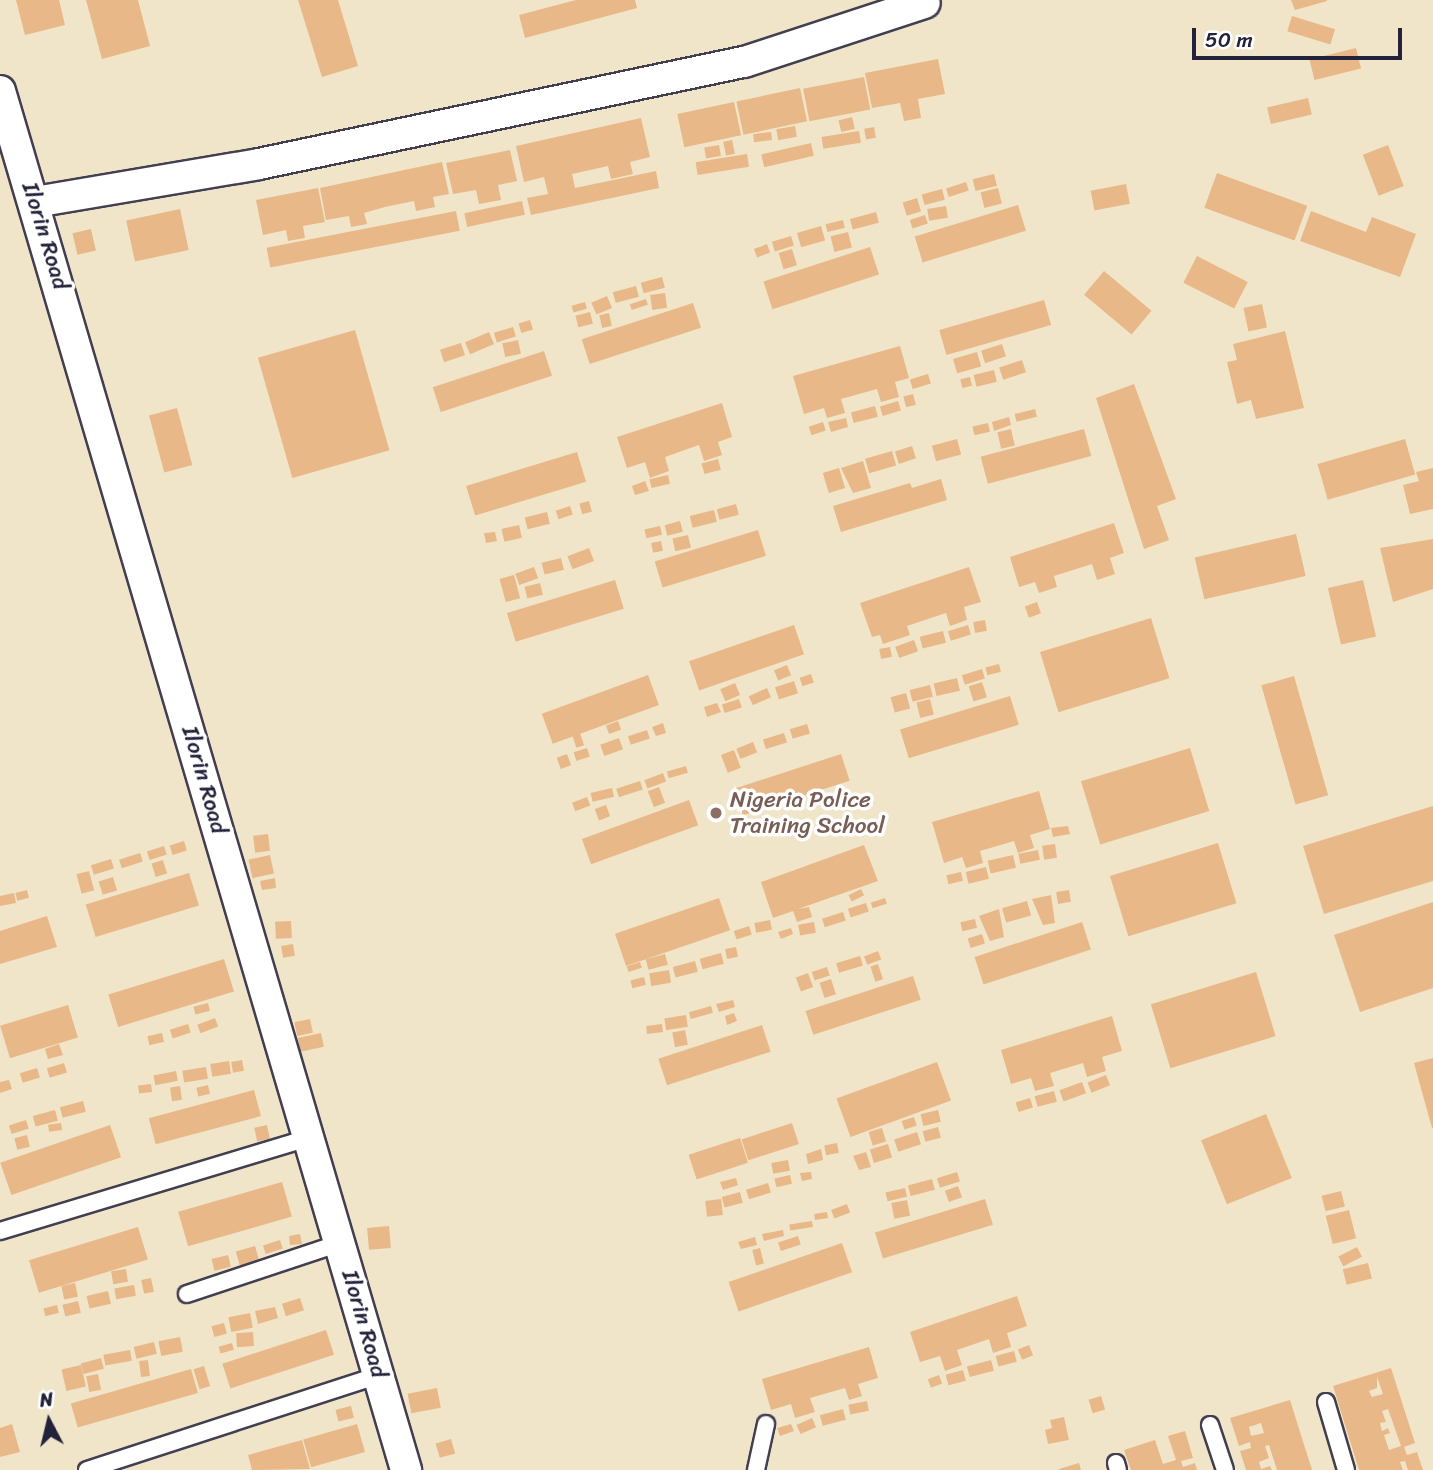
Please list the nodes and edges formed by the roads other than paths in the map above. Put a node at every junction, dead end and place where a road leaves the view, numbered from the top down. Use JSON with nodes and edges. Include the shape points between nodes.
{"nodes":[{"id":1,"x":925,"y":3,"type":"dead end"},
{"id":2,"x":0,"y":91,"type":"edge"},
{"id":3,"x":6,"y":127,"type":"edge"},
{"id":4,"x":35,"y":202,"type":"junction"},
{"id":5,"x":309,"y":1138,"type":"junction"},
{"id":6,"x":0,"y":1231,"type":"edge"},
{"id":7,"x":340,"y":1243,"type":"junction"},
{"id":8,"x":187,"y":1294,"type":"dead end"},
{"id":9,"x":379,"y":1376,"type":"junction"},
{"id":10,"x":1326,"y":1402,"type":"dead end"},
{"id":11,"x":766,"y":1424,"type":"dead end"},
{"id":12,"x":1210,"y":1425,"type":"dead end"},
{"id":13,"x":87,"y":1470,"type":"edge"},
{"id":14,"x":407,"y":1470,"type":"edge"},
{"id":15,"x":756,"y":1470,"type":"edge"},
{"id":16,"x":1224,"y":1470,"type":"edge"},
{"id":17,"x":1346,"y":1470,"type":"edge"}],
"edges":[{"from":1,"to":4,"type":"street","via":[[744,62],[259,164]]},
{"from":2,"to":3,"type":"street","name":"Ilorin Road"},
{"from":3,"to":4,"type":"street","name":"Ilorin Road"},
{"from":4,"to":5,"type":"street","name":"Ilorin Road"},
{"from":5,"to":6,"type":"lane"},
{"from":5,"to":7,"type":"street","name":"Ilorin Road"},
{"from":7,"to":8,"type":"lane"},
{"from":7,"to":9,"type":"street","name":"Ilorin Road"},
{"from":9,"to":13,"type":"lane"},
{"from":9,"to":14,"type":"street","name":"Ilorin Road"},
{"from":10,"to":17,"type":"lane"},
{"from":11,"to":15,"type":"lane"},
{"from":12,"to":16,"type":"lane"}]}
